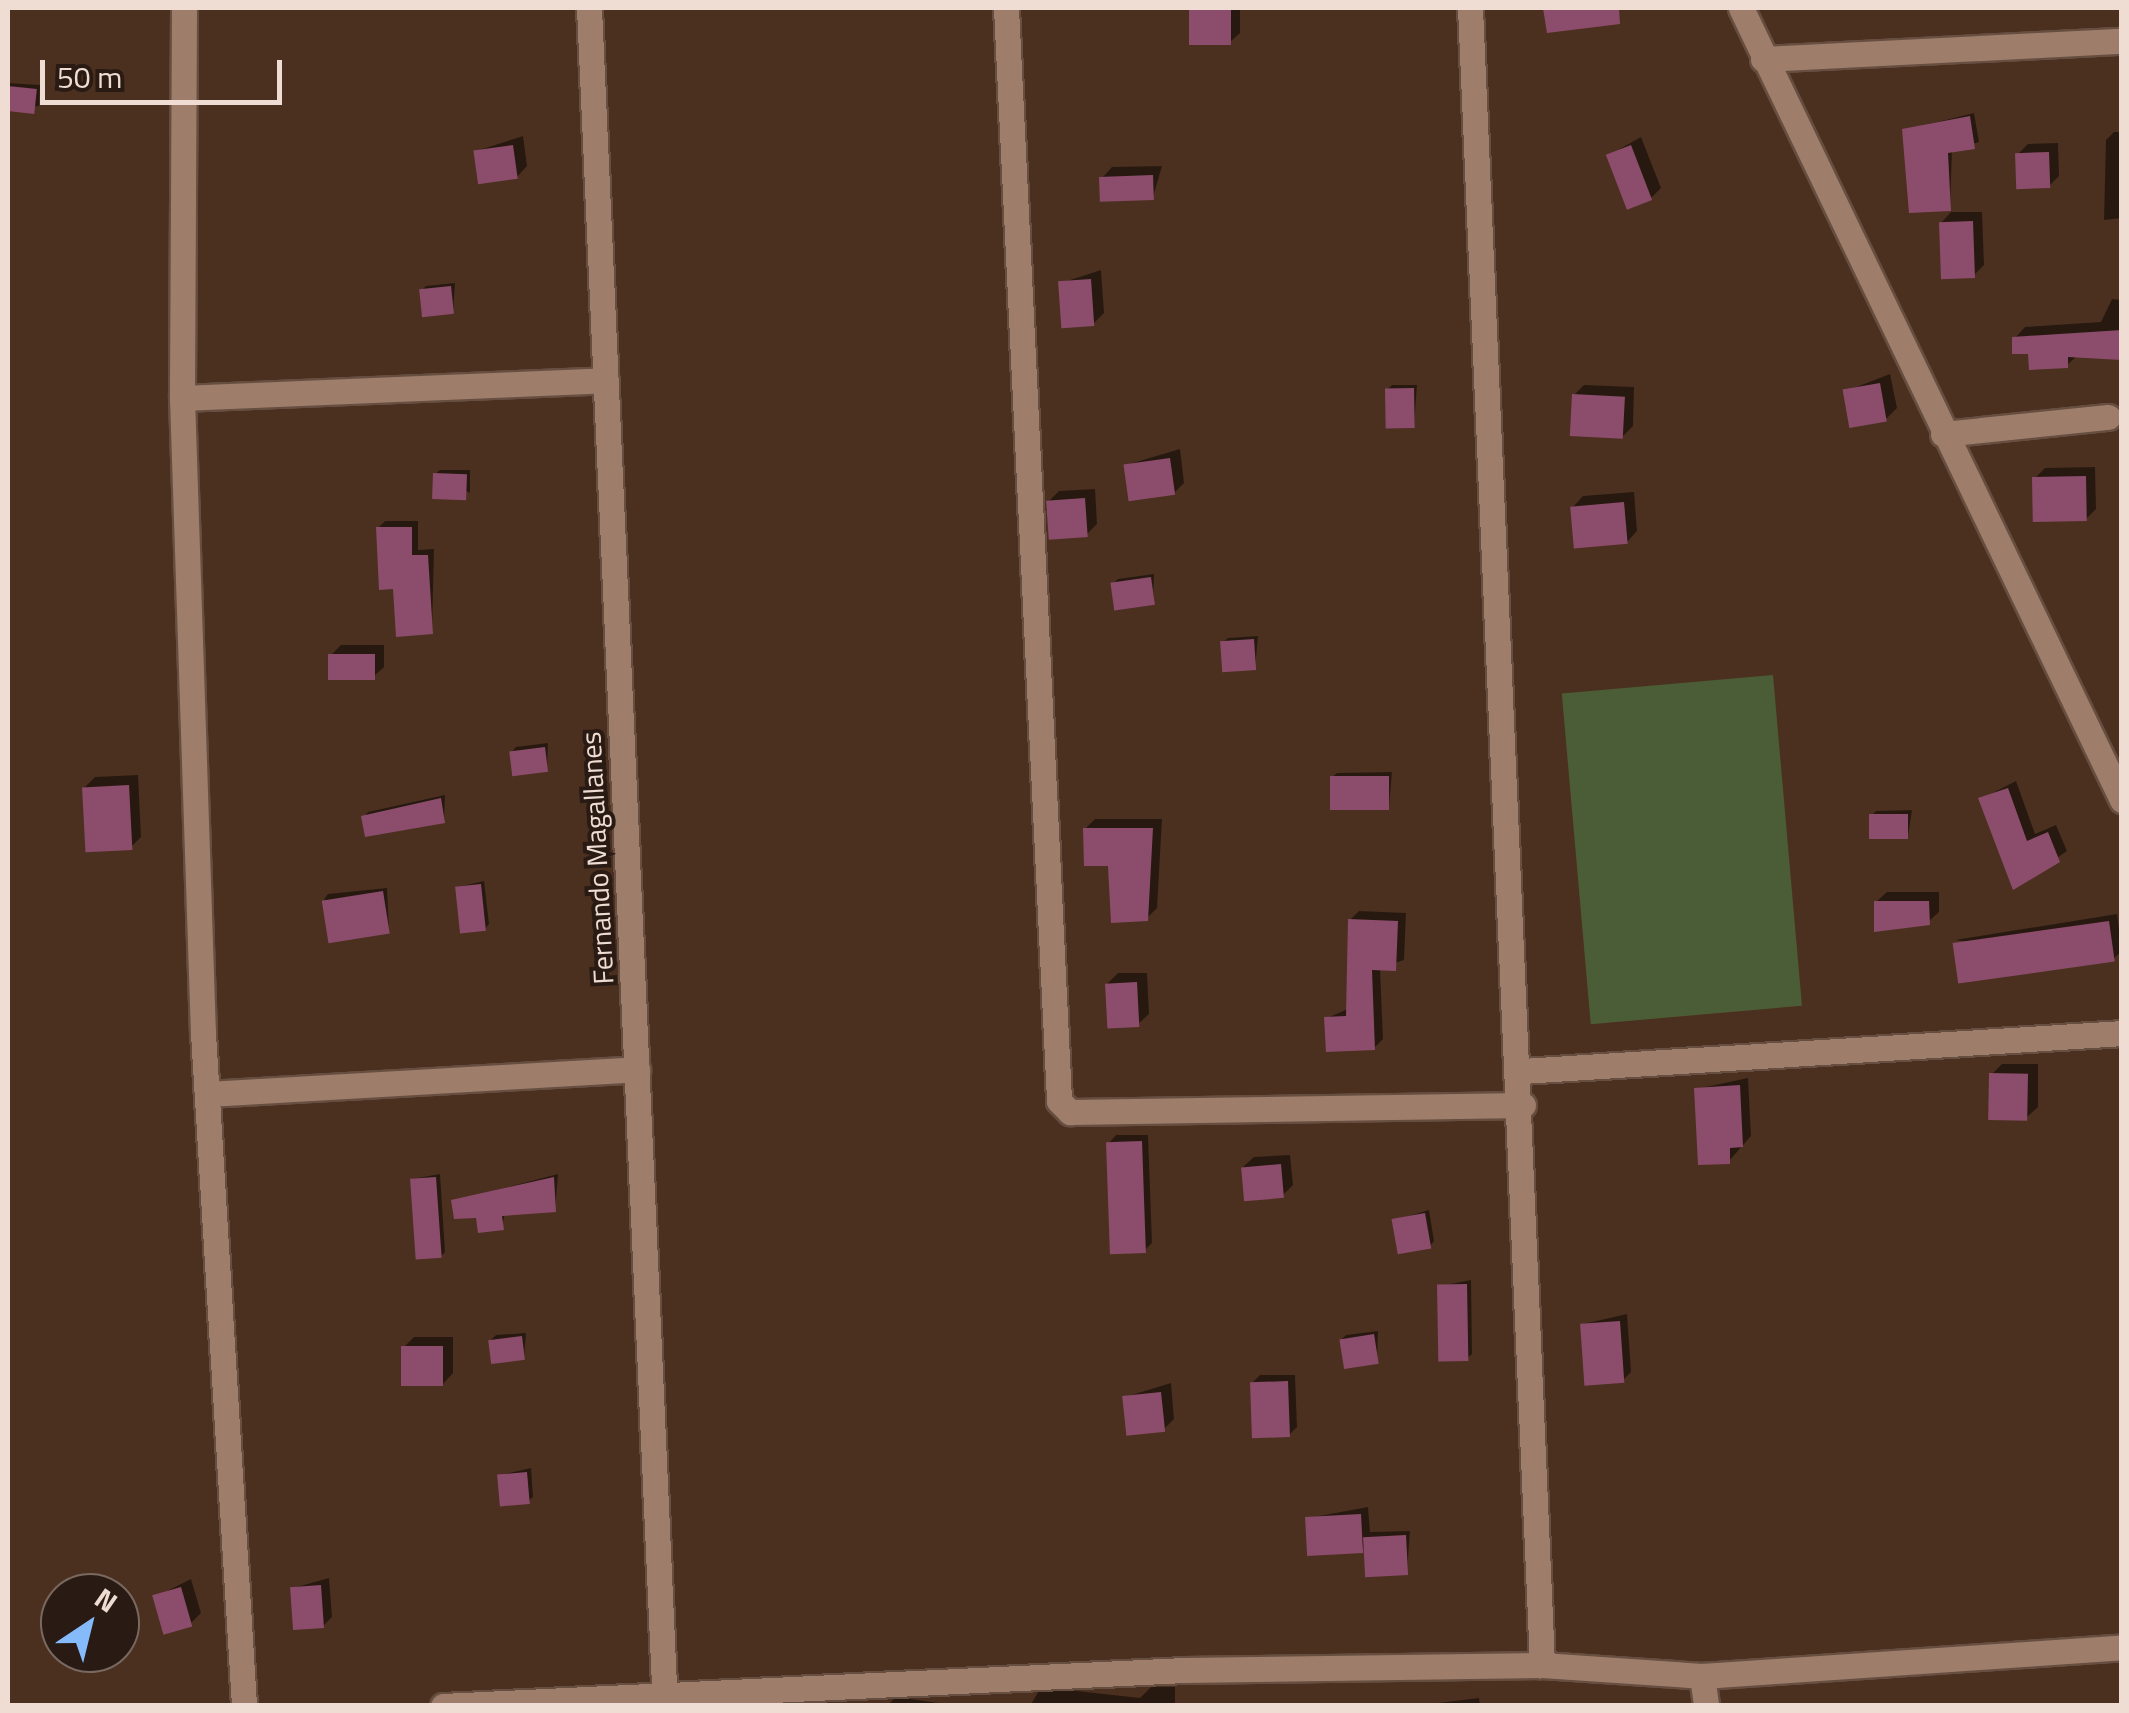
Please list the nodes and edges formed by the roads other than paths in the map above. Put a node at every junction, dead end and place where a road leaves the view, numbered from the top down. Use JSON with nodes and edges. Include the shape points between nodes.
{"nodes":[{"id":1,"x":184,"y":8,"type":"edge"},
{"id":2,"x":589,"y":8,"type":"edge"},
{"id":3,"x":1006,"y":8,"type":"edge"},
{"id":4,"x":1470,"y":8,"type":"edge"},
{"id":5,"x":1741,"y":8,"type":"edge"},
{"id":6,"x":2122,"y":41,"type":"edge"},
{"id":7,"x":1763,"y":59,"type":"junction"},
{"id":8,"x":606,"y":380,"type":"junction"},
{"id":9,"x":182,"y":398,"type":"junction"},
{"id":10,"x":2108,"y":417,"type":"dead end"},
{"id":11,"x":1943,"y":434,"type":"junction"},
{"id":12,"x":2122,"y":800,"type":"edge"},
{"id":13,"x":2122,"y":1032,"type":"edge"},
{"id":14,"x":636,"y":1070,"type":"junction"},
{"id":15,"x":1522,"y":1072,"type":"junction"},
{"id":16,"x":207,"y":1094,"type":"junction"},
{"id":17,"x":1523,"y":1104,"type":"junction"},
{"id":18,"x":2122,"y":1646,"type":"edge"},
{"id":19,"x":1542,"y":1665,"type":"junction"},
{"id":20,"x":1702,"y":1676,"type":"junction"},
{"id":21,"x":665,"y":1697,"type":"edge"},
{"id":22,"x":244,"y":1706,"type":"edge"},
{"id":23,"x":443,"y":1706,"type":"edge"},
{"id":24,"x":1706,"y":1706,"type":"edge"}],
"edges":[{"from":1,"to":9,"type":"street"},
{"from":2,"to":8,"type":"street","name":"Fernando Magallanes"},
{"from":3,"to":17,"type":"street","via":[[1059,1101],[1070,1112]]},
{"from":4,"to":15,"type":"street"},
{"from":5,"to":7,"type":"street"},
{"from":6,"to":7,"type":"street"},
{"from":7,"to":11,"type":"street"},
{"from":8,"to":9,"type":"street"},
{"from":8,"to":14,"type":"street","name":"Fernando Magallanes"},
{"from":9,"to":16,"type":"street"},
{"from":10,"to":11,"type":"street"},
{"from":11,"to":12,"type":"street"},
{"from":13,"to":15,"type":"street"},
{"from":14,"to":16,"type":"street"},
{"from":14,"to":21,"type":"street","name":"Fernando Magallanes"},
{"from":15,"to":17,"type":"street"},
{"from":16,"to":22,"type":"street"},
{"from":17,"to":19,"type":"street"},
{"from":18,"to":20,"type":"street"},
{"from":19,"to":20,"type":"street"},
{"from":19,"to":21,"type":"street"},
{"from":20,"to":24,"type":"street"},
{"from":21,"to":23,"type":"street"}]}
